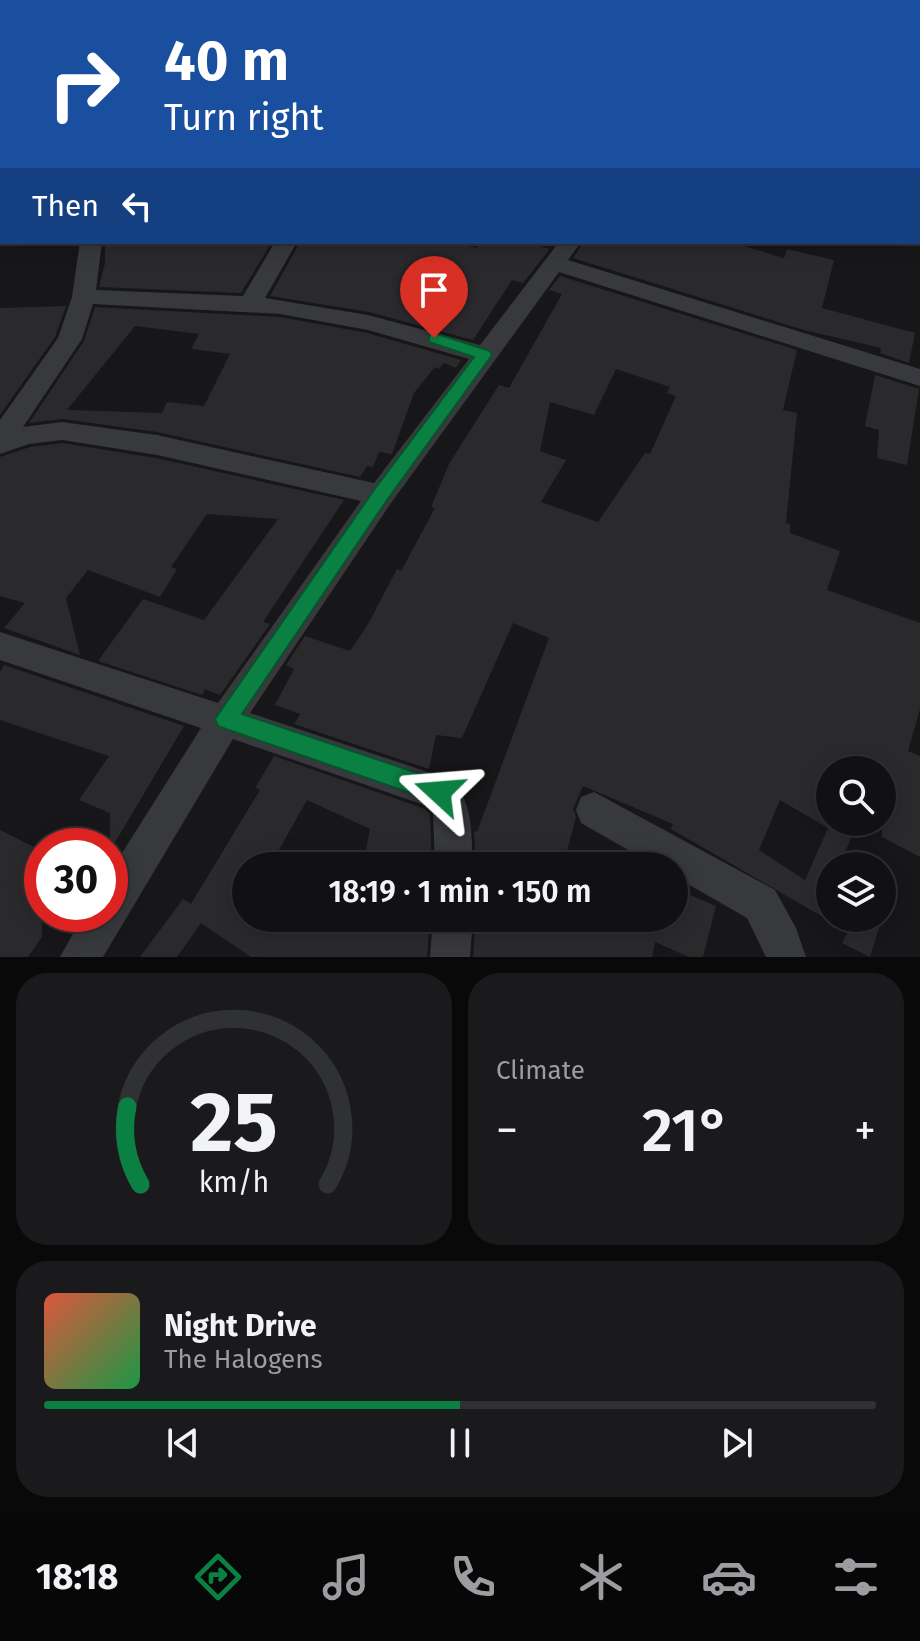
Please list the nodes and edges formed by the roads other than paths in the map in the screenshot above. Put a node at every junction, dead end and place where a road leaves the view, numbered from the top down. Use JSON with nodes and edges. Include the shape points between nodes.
{"nodes":[{"id":1,"x":91,"y":244,"type":"edge"},
{"id":2,"x":285,"y":244,"type":"edge"},
{"id":3,"x":564,"y":253,"type":"edge"},
{"id":4,"x":84,"y":297,"type":"junction"},
{"id":5,"x":250,"y":304,"type":"junction"},
{"id":6,"x":484,"y":355,"type":"junction"},
{"id":7,"x":920,"y":378,"type":"edge"},
{"id":8,"x":0,"y":442,"type":"edge"},
{"id":9,"x":381,"y":495,"type":"junction"},
{"id":10,"x":0,"y":646,"type":"edge"},
{"id":11,"x":226,"y":719,"type":"junction"},
{"id":12,"x":594,"y":810,"type":"dead end"},
{"id":13,"x":453,"y":852,"type":"edge"},
{"id":14,"x":128,"y":879,"type":"edge"},
{"id":15,"x":96,"y":932,"type":"edge"},
{"id":16,"x":452,"y":932,"type":"edge"},
{"id":17,"x":80,"y":957,"type":"edge"},
{"id":18,"x":450,"y":957,"type":"edge"},
{"id":19,"x":786,"y":957,"type":"edge"}],
"edges":[{"from":1,"to":4,"type":"street"},
{"from":2,"to":5,"type":"street"},
{"from":3,"to":6,"type":"street"},
{"from":3,"to":7,"type":"street"},
{"from":4,"to":5,"type":"street"},
{"from":4,"to":8,"type":"street","via":[[70,339]]},
{"from":5,"to":6,"type":"street","via":[[359,320]]},
{"from":6,"to":9,"type":"street"},
{"from":8,"to":9,"type":"street","via":[[62,431],[157,445]]},
{"from":9,"to":11,"type":"street"},
{"from":10,"to":11,"type":"street"},
{"from":11,"to":13,"type":"street","via":[[439,792],[451,806]]},
{"from":11,"to":14,"type":"street"},
{"from":12,"to":19,"type":"street","via":[[761,904]]},
{"from":15,"to":17,"type":"street"},
{"from":16,"to":18,"type":"street"}]}
